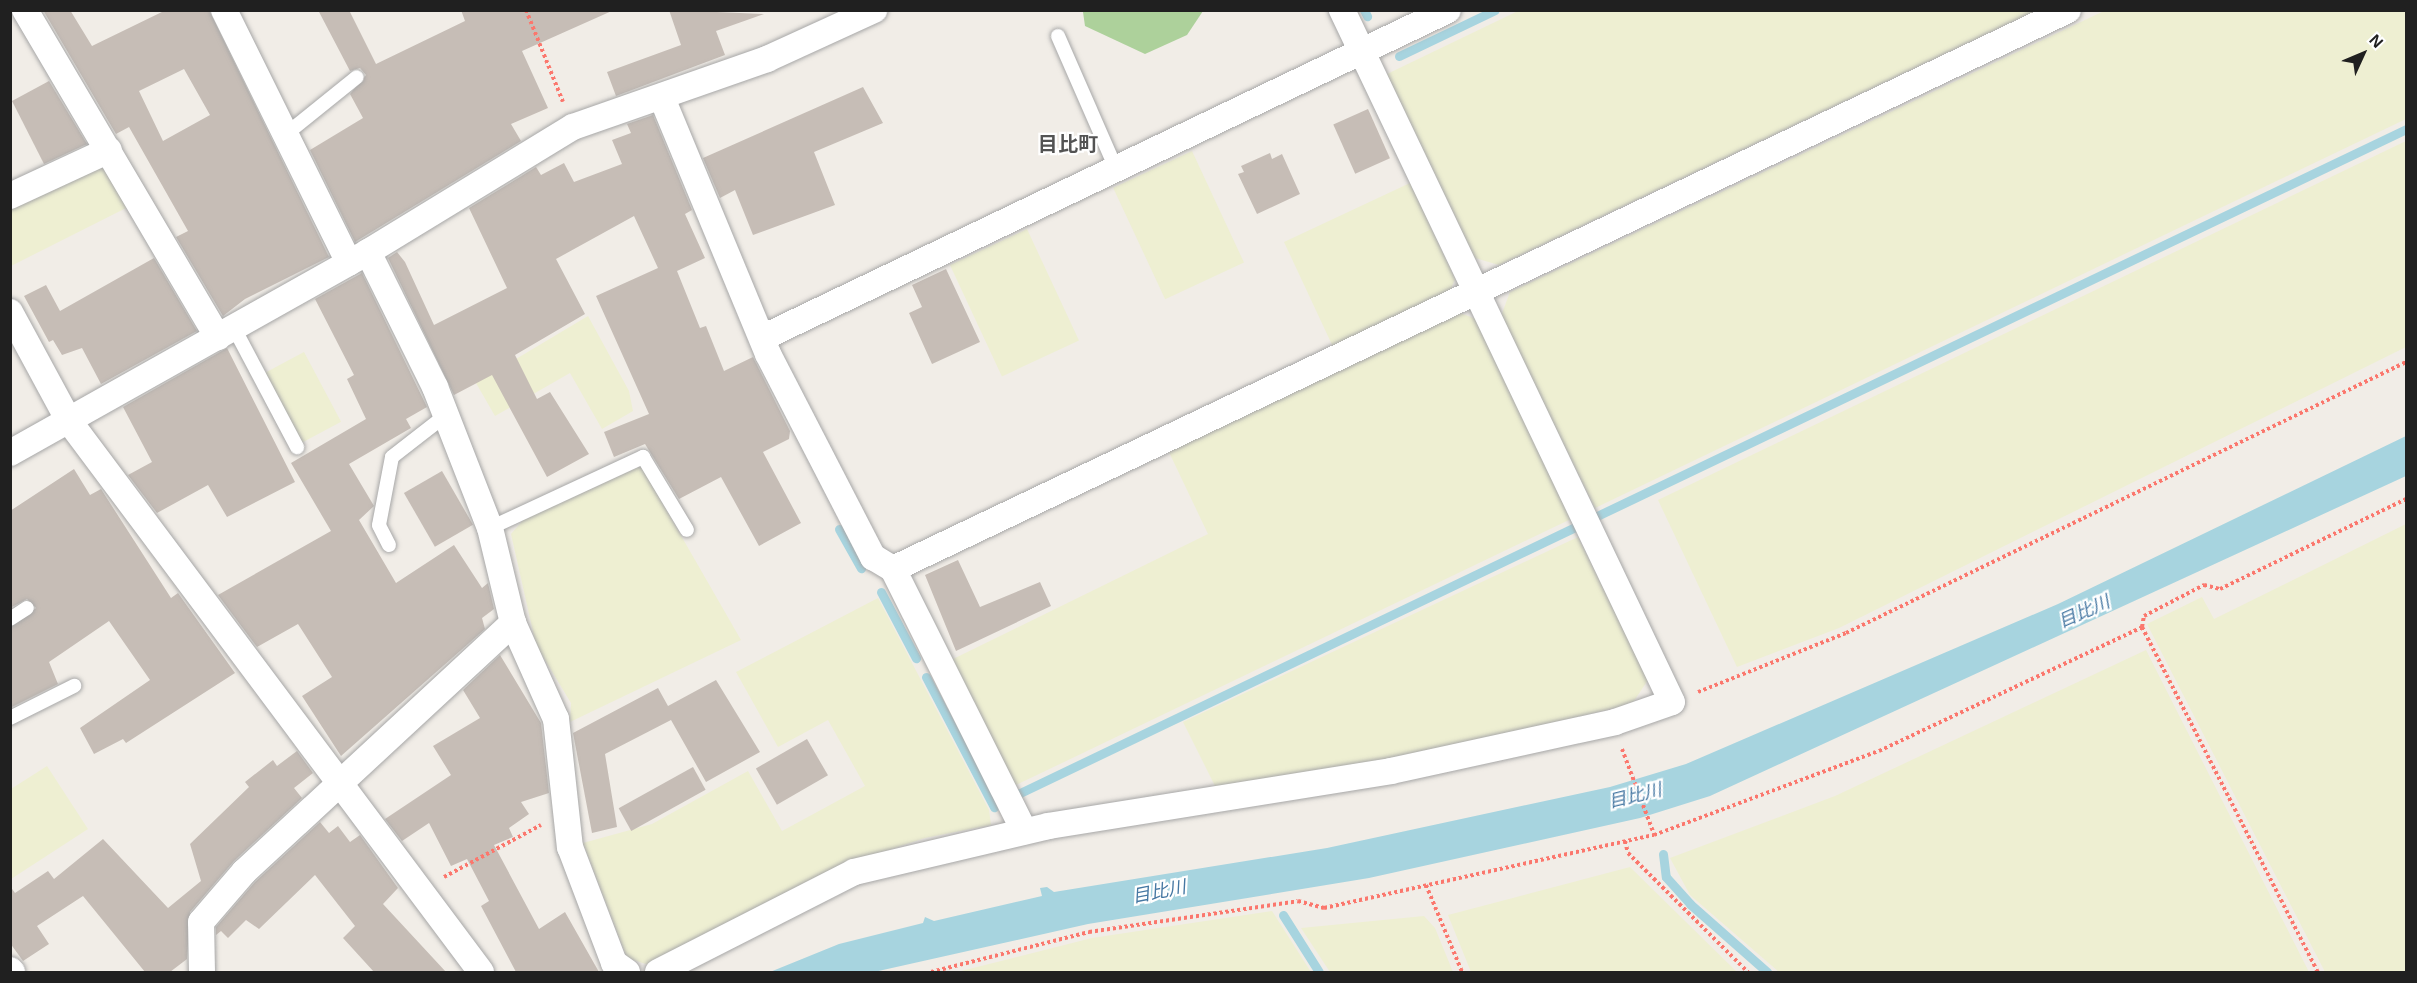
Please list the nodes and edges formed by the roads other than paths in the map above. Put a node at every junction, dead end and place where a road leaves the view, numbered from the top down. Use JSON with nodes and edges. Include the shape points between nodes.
{"nodes":[{"id":1,"x":25,"y":10,"type":"edge"},
{"id":2,"x":874,"y":10,"type":"edge"},
{"id":3,"x":1342,"y":10,"type":"edge"},
{"id":4,"x":1448,"y":10,"type":"edge"},
{"id":5,"x":2068,"y":10,"type":"edge"},
{"id":6,"x":230,"y":13,"type":"edge"},
{"id":7,"x":1058,"y":36,"type":"dead end"},
{"id":8,"x":1362,"y":52,"type":"junction"},
{"id":9,"x":357,"y":77,"type":"dead end"},
{"id":10,"x":662,"y":98,"type":"junction"},
{"id":11,"x":285,"y":135,"type":"junction"},
{"id":12,"x":109,"y":150,"type":"junction"},
{"id":13,"x":1116,"y":169,"type":"junction"},
{"id":14,"x":10,"y":196,"type":"edge"},
{"id":15,"x":359,"y":258,"type":"junction"},
{"id":16,"x":1477,"y":293,"type":"junction"},
{"id":17,"x":10,"y":312,"type":"edge"},
{"id":18,"x":226,"y":333,"type":"junction"},
{"id":19,"x":762,"y":338,"type":"junction"},
{"id":20,"x":446,"y":415,"type":"junction"},
{"id":21,"x":69,"y":421,"type":"junction"},
{"id":22,"x":297,"y":447,"type":"dead end"},
{"id":23,"x":10,"y":453,"type":"edge"},
{"id":24,"x":490,"y":528,"type":"junction"},
{"id":25,"x":687,"y":530,"type":"dead end"},
{"id":26,"x":389,"y":545,"type":"dead end"},
{"id":27,"x":893,"y":569,"type":"junction"},
{"id":28,"x":27,"y":608,"type":"dead end"},
{"id":29,"x":10,"y":619,"type":"edge"},
{"id":30,"x":513,"y":623,"type":"junction"},
{"id":31,"x":74,"y":686,"type":"dead end"},
{"id":32,"x":10,"y":718,"type":"edge"},
{"id":33,"x":337,"y":781,"type":"junction"},
{"id":34,"x":1024,"y":831,"type":"junction"},
{"id":35,"x":202,"y":972,"type":"edge"},
{"id":36,"x":481,"y":972,"type":"edge"},
{"id":37,"x":627,"y":972,"type":"edge"},
{"id":38,"x":658,"y":972,"type":"edge"}],
"edges":[{"from":1,"to":12,"type":"street"},
{"from":2,"to":10,"type":"street","via":[[767,59]]},
{"from":3,"to":8,"type":"street"},
{"from":4,"to":8,"type":"street"},
{"from":5,"to":16,"type":"street"},
{"from":6,"to":11,"type":"street"},
{"from":7,"to":13,"type":"lane"},
{"from":8,"to":13,"type":"street"},
{"from":8,"to":16,"type":"street"},
{"from":9,"to":11,"type":"lane"},
{"from":10,"to":15,"type":"street","via":[[573,128]]},
{"from":10,"to":19,"type":"street"},
{"from":11,"to":15,"type":"street"},
{"from":12,"to":14,"type":"street"},
{"from":12,"to":18,"type":"street"},
{"from":13,"to":19,"type":"street"},
{"from":15,"to":18,"type":"street"},
{"from":15,"to":20,"type":"street"},
{"from":16,"to":27,"type":"street"},
{"from":16,"to":34,"type":"street","via":[[1672,702],[1615,722],[1391,771]]},
{"from":17,"to":21,"type":"street"},
{"from":18,"to":21,"type":"street"},
{"from":18,"to":22,"type":"lane"},
{"from":19,"to":27,"type":"street","via":[[873,557]]},
{"from":20,"to":24,"type":"street"},
{"from":20,"to":26,"type":"lane","via":[[392,456],[379,525]]},
{"from":21,"to":23,"type":"street"},
{"from":21,"to":33,"type":"street"},
{"from":24,"to":25,"type":"lane","via":[[643,457]]},
{"from":24,"to":30,"type":"street"},
{"from":27,"to":34,"type":"street"},
{"from":28,"to":29,"type":"lane"},
{"from":30,"to":33,"type":"street"},
{"from":30,"to":37,"type":"street","via":[[556,719],[570,809],[570,847],[614,963]]},
{"from":31,"to":32,"type":"lane"},
{"from":33,"to":35,"type":"street","via":[[201,921]]},
{"from":33,"to":36,"type":"street"},
{"from":34,"to":38,"type":"street","via":[[854,872]]}]}
